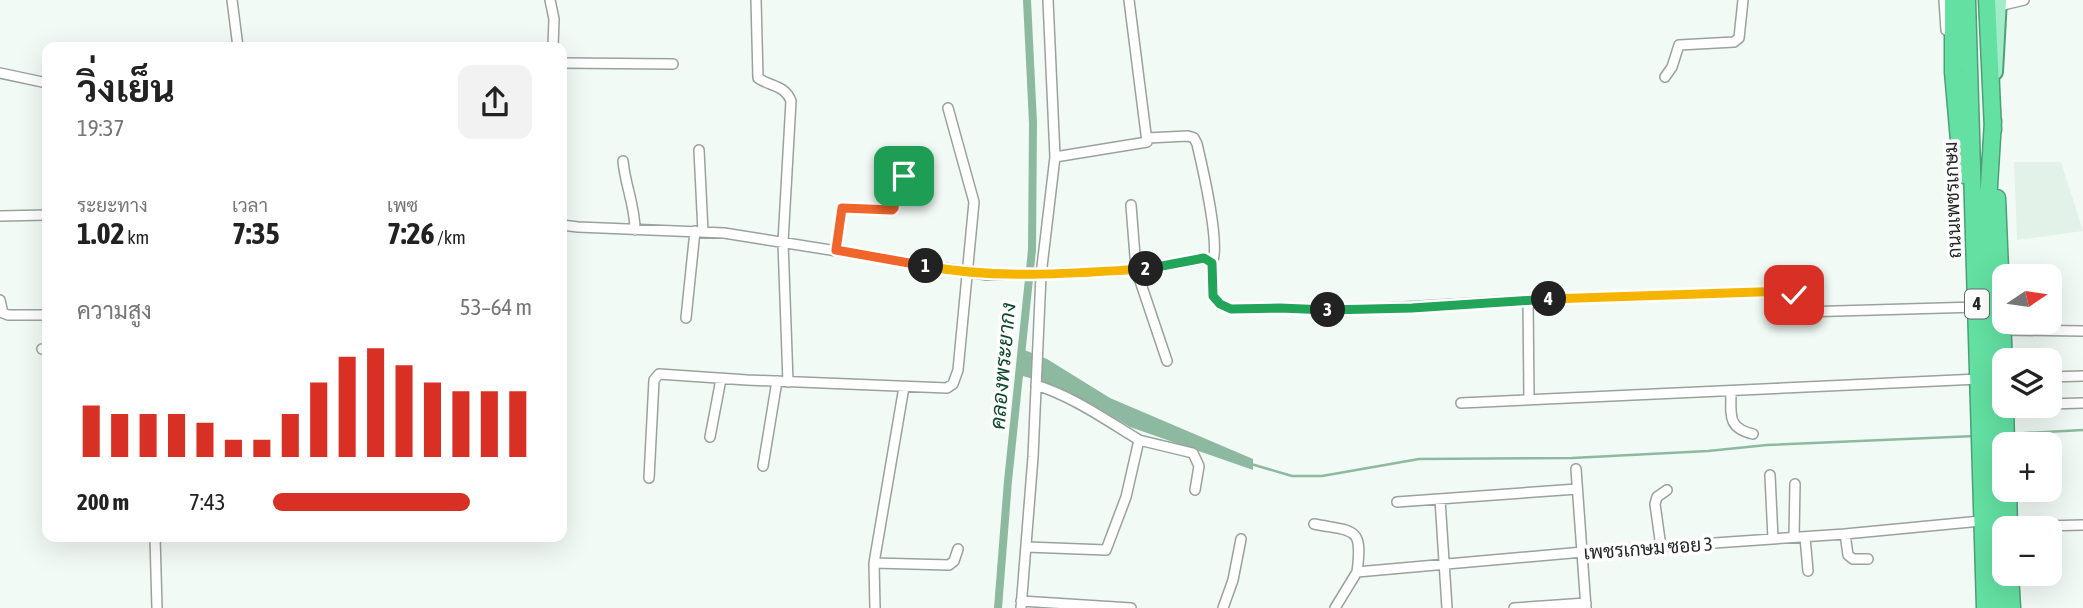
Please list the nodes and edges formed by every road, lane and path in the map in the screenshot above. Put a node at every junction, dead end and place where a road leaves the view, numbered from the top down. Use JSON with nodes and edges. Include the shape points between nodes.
{"nodes":[{"id":1,"x":232,"y":0,"type":"edge"},
{"id":2,"x":550,"y":0,"type":"edge"},
{"id":3,"x":756,"y":0,"type":"edge"},
{"id":4,"x":1048,"y":0,"type":"edge"},
{"id":5,"x":1129,"y":0,"type":"edge"},
{"id":6,"x":1743,"y":0,"type":"edge"},
{"id":7,"x":1944,"y":0,"type":"edge"},
{"id":8,"x":1953,"y":0,"type":"edge"},
{"id":9,"x":1968,"y":0,"type":"edge"},
{"id":10,"x":2024,"y":0,"type":"edge"},
{"id":11,"x":1995,"y":1,"type":"edge"},
{"id":12,"x":237,"y":42,"type":"edge"},
{"id":13,"x":553,"y":42,"type":"edge"},
{"id":14,"x":567,"y":63,"type":"edge"},
{"id":15,"x":673,"y":64,"type":"dead end"},
{"id":16,"x":1953,"y":72,"type":"junction"},
{"id":17,"x":0,"y":73,"type":"edge"},
{"id":18,"x":1665,"y":77,"type":"dead end"},
{"id":19,"x":42,"y":82,"type":"edge"},
{"id":20,"x":1991,"y":87,"type":"junction"},
{"id":21,"x":948,"y":108,"type":"dead end"},
{"id":22,"x":1993,"y":121,"type":"junction"},
{"id":23,"x":1147,"y":138,"type":"junction"},
{"id":24,"x":699,"y":150,"type":"dead end"},
{"id":25,"x":1055,"y":157,"type":"junction"},
{"id":26,"x":623,"y":161,"type":"dead end"},
{"id":27,"x":904,"y":176,"type":"dead end"},
{"id":28,"x":1131,"y":205,"type":"dead end"},
{"id":29,"x":42,"y":215,"type":"edge"},
{"id":30,"x":0,"y":216,"type":"edge"},
{"id":31,"x":567,"y":225,"type":"edge"},
{"id":32,"x":635,"y":230,"type":"junction"},
{"id":33,"x":699,"y":232,"type":"junction"},
{"id":34,"x":783,"y":242,"type":"junction"},
{"id":35,"x":836,"y":250,"type":"junction"},
{"id":36,"x":1212,"y":263,"type":"junction"},
{"id":37,"x":1999,"y":264,"type":"edge"},
{"id":38,"x":1136,"y":269,"type":"junction"},
{"id":39,"x":968,"y":272,"type":"junction"},
{"id":40,"x":1040,"y":275,"type":"junction"},
{"id":41,"x":0,"y":300,"type":"edge"},
{"id":42,"x":1528,"y":300,"type":"junction"},
{"id":43,"x":1977,"y":300,"type":"junction"},
{"id":44,"x":42,"y":315,"type":"edge"},
{"id":45,"x":686,"y":318,"type":"dead end"},
{"id":46,"x":2062,"y":331,"type":"edge"},
{"id":47,"x":2083,"y":331,"type":"edge"},
{"id":48,"x":1167,"y":361,"type":"dead end"},
{"id":49,"x":2083,"y":376,"type":"edge"},
{"id":50,"x":2062,"y":377,"type":"edge"},
{"id":51,"x":721,"y":379,"type":"junction"},
{"id":52,"x":1979,"y":379,"type":"junction"},
{"id":53,"x":777,"y":381,"type":"junction"},
{"id":54,"x":788,"y":382,"type":"junction"},
{"id":55,"x":1036,"y":385,"type":"junction"},
{"id":56,"x":904,"y":387,"type":"junction"},
{"id":57,"x":1731,"y":392,"type":"junction"},
{"id":58,"x":1529,"y":398,"type":"junction"},
{"id":59,"x":2083,"y":402,"type":"edge"},
{"id":60,"x":1461,"y":403,"type":"dead end"},
{"id":61,"x":2062,"y":403,"type":"edge"},
{"id":62,"x":1998,"y":432,"type":"edge"},
{"id":63,"x":1753,"y":433,"type":"dead end"},
{"id":64,"x":710,"y":436,"type":"dead end"},
{"id":65,"x":1139,"y":440,"type":"junction"},
{"id":66,"x":763,"y":466,"type":"dead end"},
{"id":67,"x":1577,"y":469,"type":"dead end"},
{"id":68,"x":1770,"y":475,"type":"dead end"},
{"id":69,"x":649,"y":478,"type":"dead end"},
{"id":70,"x":1795,"y":484,"type":"dead end"},
{"id":71,"x":1577,"y":489,"type":"junction"},
{"id":72,"x":1195,"y":490,"type":"dead end"},
{"id":73,"x":1667,"y":490,"type":"dead end"},
{"id":74,"x":1440,"y":499,"type":"junction"},
{"id":75,"x":1397,"y":502,"type":"dead end"},
{"id":76,"x":2001,"y":502,"type":"edge"},
{"id":77,"x":1981,"y":521,"type":"junction"},
{"id":78,"x":1314,"y":524,"type":"dead end"},
{"id":79,"x":2083,"y":525,"type":"edge"},
{"id":80,"x":2062,"y":526,"type":"edge"},
{"id":81,"x":1845,"y":534,"type":"junction"},
{"id":82,"x":1794,"y":537,"type":"junction"},
{"id":83,"x":1805,"y":537,"type":"junction"},
{"id":84,"x":1241,"y":538,"type":"dead end"},
{"id":85,"x":1773,"y":539,"type":"junction"},
{"id":86,"x":155,"y":542,"type":"edge"},
{"id":87,"x":1027,"y":547,"type":"junction"},
{"id":88,"x":1661,"y":547,"type":"junction"},
{"id":89,"x":958,"y":549,"type":"dead end"},
{"id":90,"x":1583,"y":552,"type":"junction"},
{"id":91,"x":1868,"y":559,"type":"dead end"},
{"id":92,"x":874,"y":563,"type":"junction"},
{"id":93,"x":1444,"y":564,"type":"junction"},
{"id":94,"x":1808,"y":571,"type":"dead end"},
{"id":95,"x":1357,"y":572,"type":"junction"},
{"id":96,"x":2011,"y":586,"type":"edge"},
{"id":97,"x":1021,"y":604,"type":"edge"},
{"id":98,"x":1586,"y":605,"type":"edge"},
{"id":99,"x":157,"y":608,"type":"edge"},
{"id":100,"x":875,"y":608,"type":"edge"},
{"id":101,"x":1131,"y":608,"type":"edge"},
{"id":102,"x":1223,"y":608,"type":"edge"},
{"id":103,"x":1335,"y":608,"type":"edge"},
{"id":104,"x":1447,"y":608,"type":"edge"},
{"id":105,"x":1514,"y":608,"type":"edge"},
{"id":106,"x":1985,"y":608,"type":"edge"},
{"id":107,"x":2000,"y":608,"type":"edge"},
{"id":108,"x":2012,"y":608,"type":"edge"}],
"edges":[{"from":1,"to":12,"type":"street"},
{"from":2,"to":13,"type":"street"},
{"from":3,"to":34,"type":"street","via":[[758,78],[782,88],[790,101]]},
{"from":4,"to":25,"type":"street"},
{"from":5,"to":23,"type":"street"},
{"from":6,"to":18,"type":"street","via":[[1739,38],[1679,45]]},
{"from":7,"to":16,"type":"street"},
{"from":8,"to":16,"type":"highway"},
{"from":9,"to":43,"type":"highway","name":"ถนนเพชรเกษม","number":"4"},
{"from":10,"to":11,"type":"street"},
{"from":11,"to":20,"type":"main road"},
{"from":11,"to":20,"type":"highway","number":"4","via":[[1989,34]]},
{"from":14,"to":15,"type":"street"},
{"from":16,"to":43,"type":"highway"},
{"from":17,"to":19,"type":"street"},
{"from":20,"to":22,"type":"highway","number":"4"},
{"from":21,"to":39,"type":"street","via":[[974,202]]},
{"from":22,"to":37,"type":"highway","number":"4"},
{"from":22,"to":62,"type":"highway","via":[[1987,219]]},
{"from":23,"to":25,"type":"street","via":[[1147,142]]},
{"from":23,"to":36,"type":"street","via":[[1194,138],[1212,226]]},
{"from":24,"to":33,"type":"street"},
{"from":25,"to":40,"type":"street"},
{"from":26,"to":32,"type":"street"},
{"from":27,"to":35,"type":"street","via":[[892,210],[842,208]]},
{"from":28,"to":38,"type":"street"},
{"from":29,"to":30,"type":"street"},
{"from":31,"to":32,"type":"street"},
{"from":32,"to":33,"type":"street"},
{"from":33,"to":34,"type":"street"},
{"from":33,"to":45,"type":"street"},
{"from":34,"to":35,"type":"street"},
{"from":34,"to":54,"type":"street"},
{"from":35,"to":39,"type":"street"},
{"from":36,"to":38,"type":"street","via":[[1196,258]]},
{"from":36,"to":42,"type":"street","via":[[1213,296],[1231,309],[1360,310]]},
{"from":38,"to":40,"type":"street"},
{"from":38,"to":48,"type":"street"},
{"from":39,"to":40,"type":"street"},
{"from":39,"to":56,"type":"street","via":[[953,384],[947,388]]},
{"from":40,"to":55,"type":"street"},
{"from":41,"to":44,"type":"street","via":[[3,313]]},
{"from":42,"to":43,"type":"street","via":[[1790,291],[1802,312]]},
{"from":42,"to":58,"type":"street"},
{"from":43,"to":52,"type":"highway","name":"ถนนเพชรเกษม","number":"4"},
{"from":46,"to":47,"type":"street"},
{"from":49,"to":50,"type":"street"},
{"from":51,"to":53,"type":"street"},
{"from":51,"to":64,"type":"street"},
{"from":51,"to":69,"type":"street","via":[[656,376]]},
{"from":52,"to":57,"type":"street"},
{"from":52,"to":77,"type":"highway","name":"ถนนเพชรเกษม","number":"4"},
{"from":53,"to":54,"type":"street"},
{"from":53,"to":66,"type":"street"},
{"from":54,"to":56,"type":"street"},
{"from":55,"to":65,"type":"street"},
{"from":55,"to":87,"type":"street"},
{"from":56,"to":92,"type":"street"},
{"from":57,"to":58,"type":"street"},
{"from":57,"to":63,"type":"street","via":[[1734,425]]},
{"from":58,"to":60,"type":"street"},
{"from":59,"to":61,"type":"street"},
{"from":65,"to":72,"type":"street","via":[[1193,453],[1199,466]]},
{"from":65,"to":87,"type":"street","via":[[1126,497],[1106,550]]},
{"from":67,"to":71,"type":"street"},
{"from":68,"to":85,"type":"street"},
{"from":70,"to":82,"type":"street"},
{"from":71,"to":74,"type":"street"},
{"from":71,"to":90,"type":"street"},
{"from":73,"to":88,"type":"street","via":[[1655,505]]},
{"from":74,"to":75,"type":"street"},
{"from":74,"to":93,"type":"street"},
{"from":76,"to":107,"type":"highway"},
{"from":77,"to":81,"type":"street","name":"เพชรเกษม ซอย 3"},
{"from":77,"to":106,"type":"highway","name":"ถนนเพชรเกษม","number":"4"},
{"from":78,"to":95,"type":"street","via":[[1354,533],[1360,543]]},
{"from":79,"to":80,"type":"street"},
{"from":81,"to":83,"type":"street","name":"เพชรเกษม ซอย 3"},
{"from":81,"to":91,"type":"street","via":[[1847,555]]},
{"from":82,"to":83,"type":"street","name":"เพชรเกษม ซอย 3"},
{"from":82,"to":85,"type":"street","name":"เพชรเกษม ซอย 3"},
{"from":83,"to":94,"type":"street"},
{"from":84,"to":102,"type":"street"},
{"from":85,"to":88,"type":"street","name":"เพชรเกษม ซอย 3"},
{"from":86,"to":99,"type":"street"},
{"from":87,"to":97,"type":"street"},
{"from":88,"to":90,"type":"street","name":"เพชรเกษม ซอย 3"},
{"from":89,"to":92,"type":"street","via":[[949,565]]},
{"from":90,"to":93,"type":"street","name":"เพชรเกษม ซอย 3"},
{"from":90,"to":98,"type":"street"},
{"from":92,"to":100,"type":"street"},
{"from":93,"to":95,"type":"street","name":"เพชรเกษม ซอย 3"},
{"from":93,"to":104,"type":"street"},
{"from":95,"to":103,"type":"street"},
{"from":96,"to":108,"type":"highway"},
{"from":97,"to":101,"type":"street"},
{"from":98,"to":105,"type":"street"}]}
